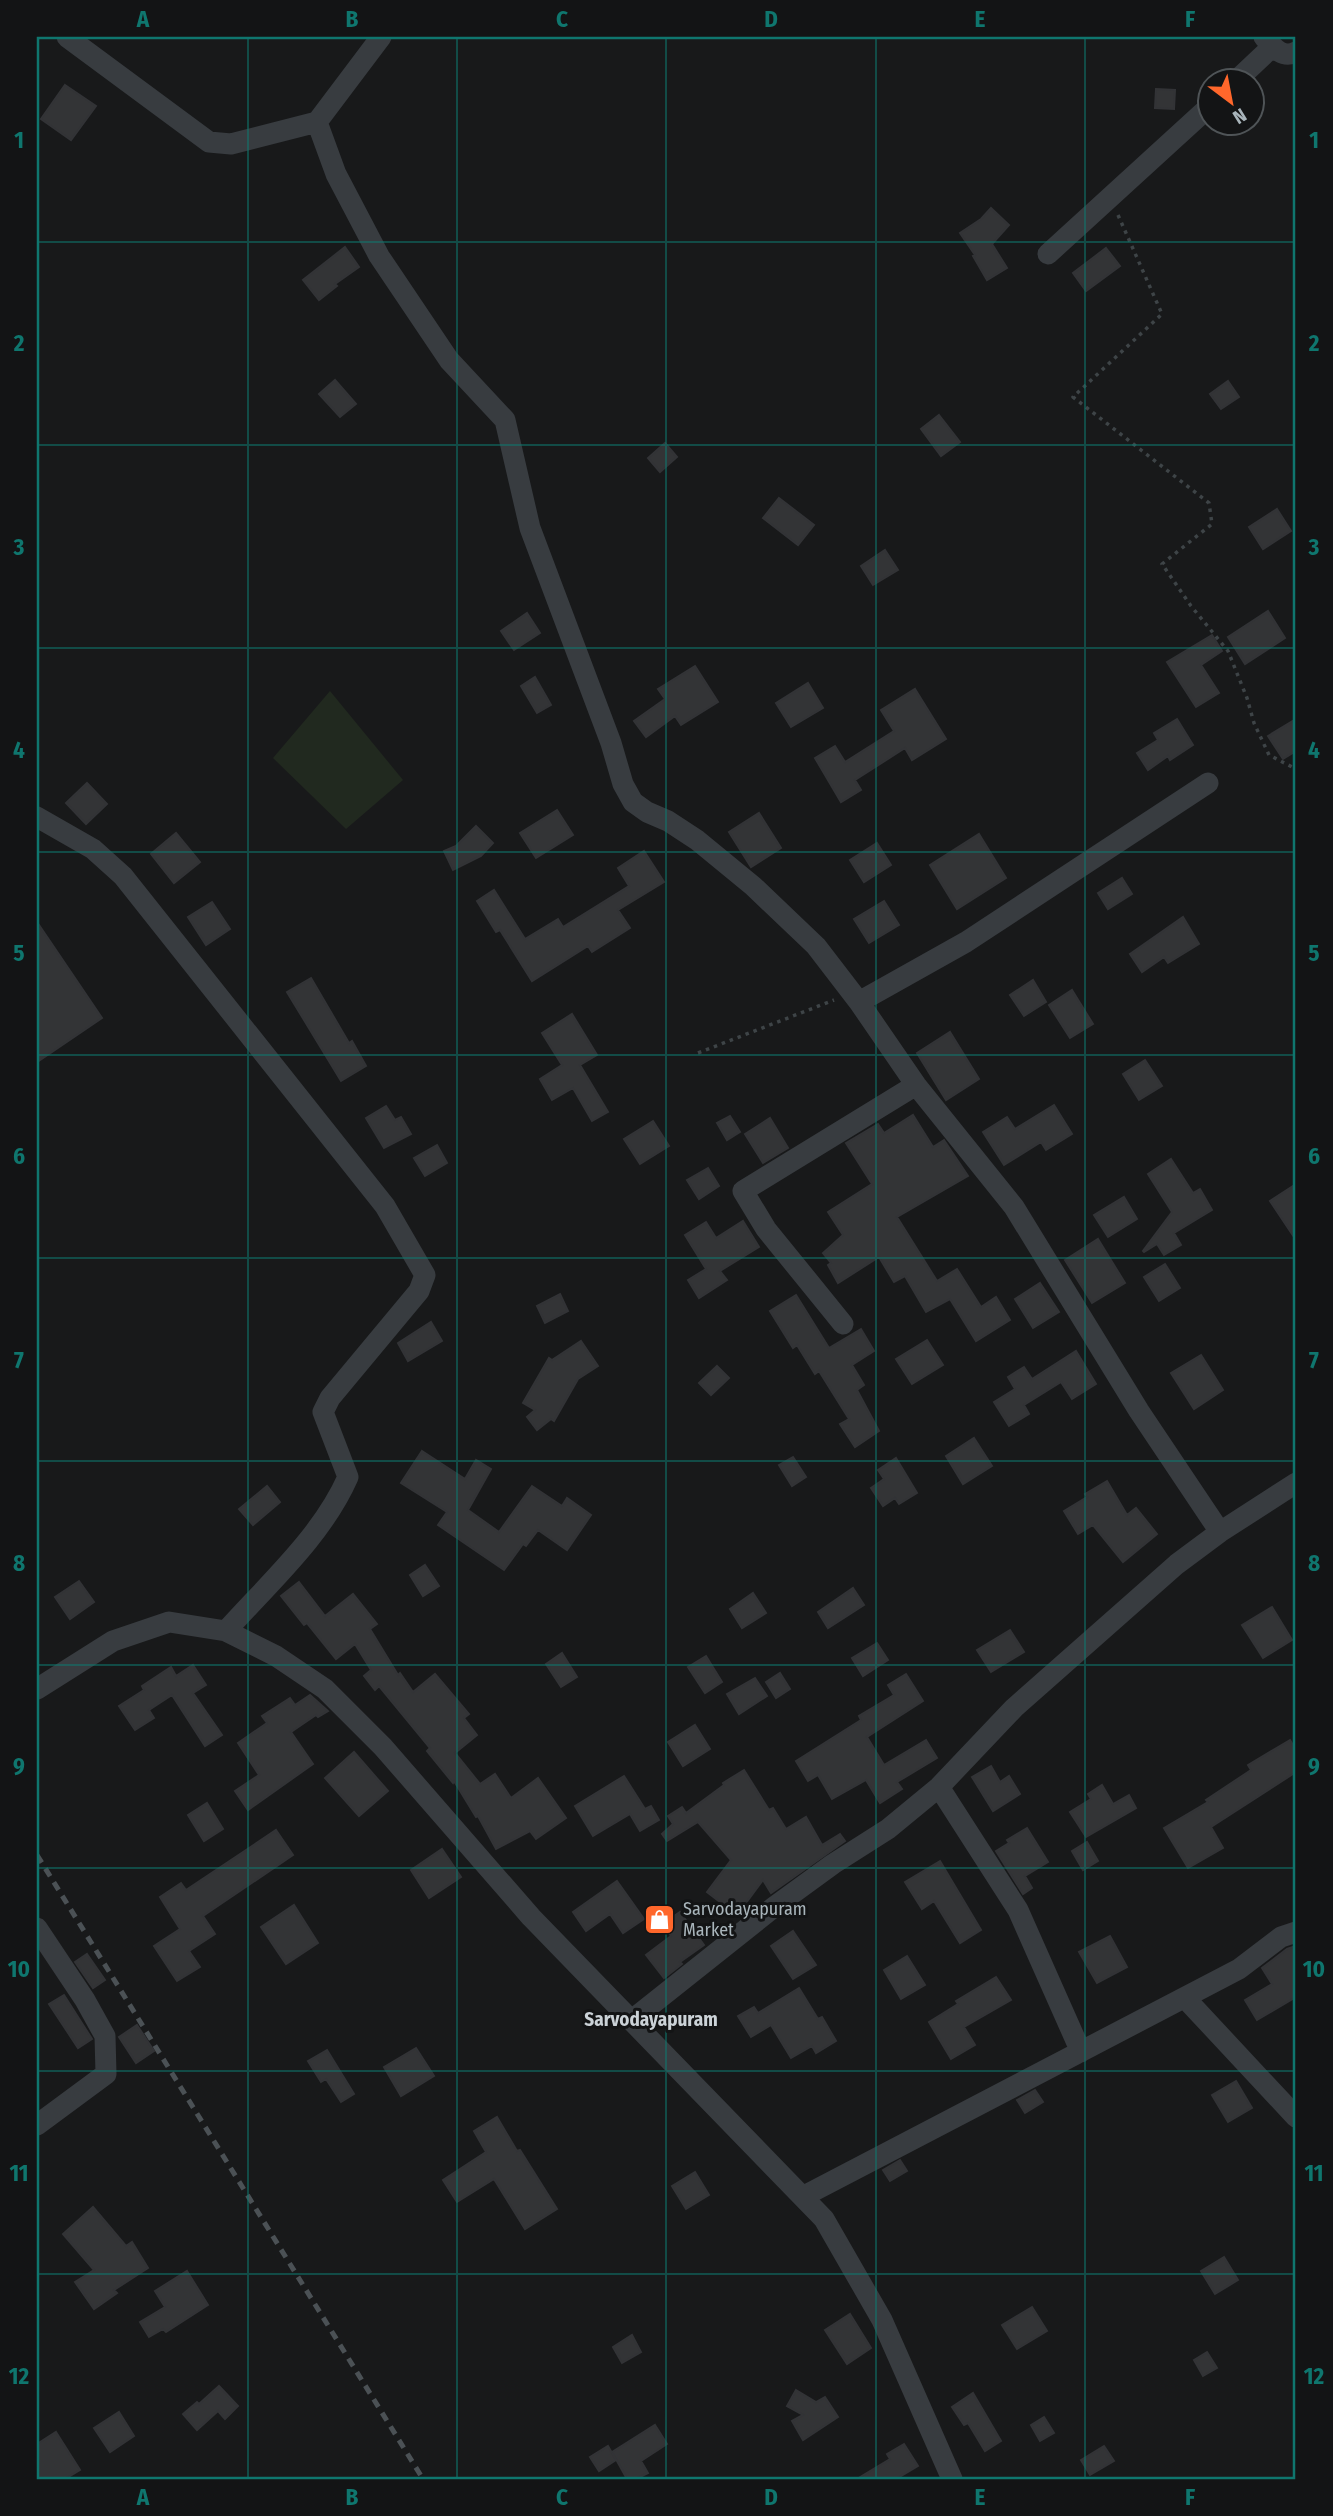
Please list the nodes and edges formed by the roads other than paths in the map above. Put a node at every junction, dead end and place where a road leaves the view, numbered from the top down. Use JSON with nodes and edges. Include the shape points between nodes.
{"nodes":[{"id":1,"x":67,"y":37,"type":"edge"},
{"id":2,"x":381,"y":37,"type":"edge"},
{"id":3,"x":1268,"y":42,"type":"edge"},
{"id":4,"x":1296,"y":51,"type":"edge"},
{"id":5,"x":1248,"y":66,"type":"edge"},
{"id":6,"x":1196,"y":119,"type":"edge"},
{"id":7,"x":317,"y":122,"type":"junction"},
{"id":8,"x":1048,"y":254,"type":"dead end"},
{"id":9,"x":1209,"y":783,"type":"dead end"},
{"id":10,"x":37,"y":817,"type":"edge"},
{"id":11,"x":855,"y":998,"type":"junction"},
{"id":12,"x":916,"y":1085,"type":"junction"},
{"id":13,"x":843,"y":1324,"type":"dead end"},
{"id":14,"x":1296,"y":1483,"type":"edge"},
{"id":15,"x":1220,"y":1532,"type":"junction"},
{"id":16,"x":226,"y":1631,"type":"junction"},
{"id":17,"x":37,"y":1689,"type":"edge"},
{"id":18,"x":939,"y":1787,"type":"junction"},
{"id":19,"x":37,"y":1928,"type":"edge"},
{"id":20,"x":1296,"y":1932,"type":"edge"},
{"id":21,"x":1185,"y":1997,"type":"junction"},
{"id":22,"x":632,"y":2020,"type":"junction"},
{"id":23,"x":1081,"y":2052,"type":"junction"},
{"id":24,"x":1296,"y":2117,"type":"edge"},
{"id":25,"x":37,"y":2125,"type":"edge"},
{"id":26,"x":804,"y":2196,"type":"junction"},
{"id":27,"x":952,"y":2479,"type":"edge"}],
"edges":[{"from":1,"to":7,"type":"street","via":[[209,142],[231,144]]},
{"from":2,"to":7,"type":"street"},
{"from":3,"to":4,"type":"street","via":[[1277,51],[1290,55]]},
{"from":3,"to":5,"type":"street"},
{"from":6,"to":8,"type":"street"},
{"from":7,"to":11,"type":"street","via":[[336,174],[379,256],[449,360],[505,420],[530,528],[633,802],[697,840],[753,886],[816,946]]},
{"from":9,"to":11,"type":"street","via":[[967,942]]},
{"from":10,"to":16,"type":"street","via":[[93,849],[123,876],[385,1206],[425,1275],[419,1292],[323,1412],[348,1477],[337,1504]]},
{"from":11,"to":12,"type":"street"},
{"from":12,"to":13,"type":"street","via":[[743,1191],[766,1228]]},
{"from":12,"to":15,"type":"street","via":[[1014,1207],[1139,1411]]},
{"from":14,"to":15,"type":"street"},
{"from":15,"to":18,"type":"street","via":[[1137,1598],[1014,1708]]},
{"from":16,"to":17,"type":"street","via":[[169,1622],[113,1641]]},
{"from":16,"to":22,"type":"street","via":[[276,1656],[325,1689],[383,1747],[531,1917]]},
{"from":18,"to":22,"type":"street","via":[[888,1829],[774,1907]]},
{"from":18,"to":23,"type":"street","via":[[1018,1910]]},
{"from":19,"to":25,"type":"street","via":[[105,2036],[106,2074]]},
{"from":20,"to":21,"type":"street"},
{"from":21,"to":23,"type":"street"},
{"from":21,"to":24,"type":"street"},
{"from":22,"to":26,"type":"street"},
{"from":23,"to":26,"type":"street"},
{"from":26,"to":27,"type":"street","via":[[824,2219],[882,2320]]}]}
